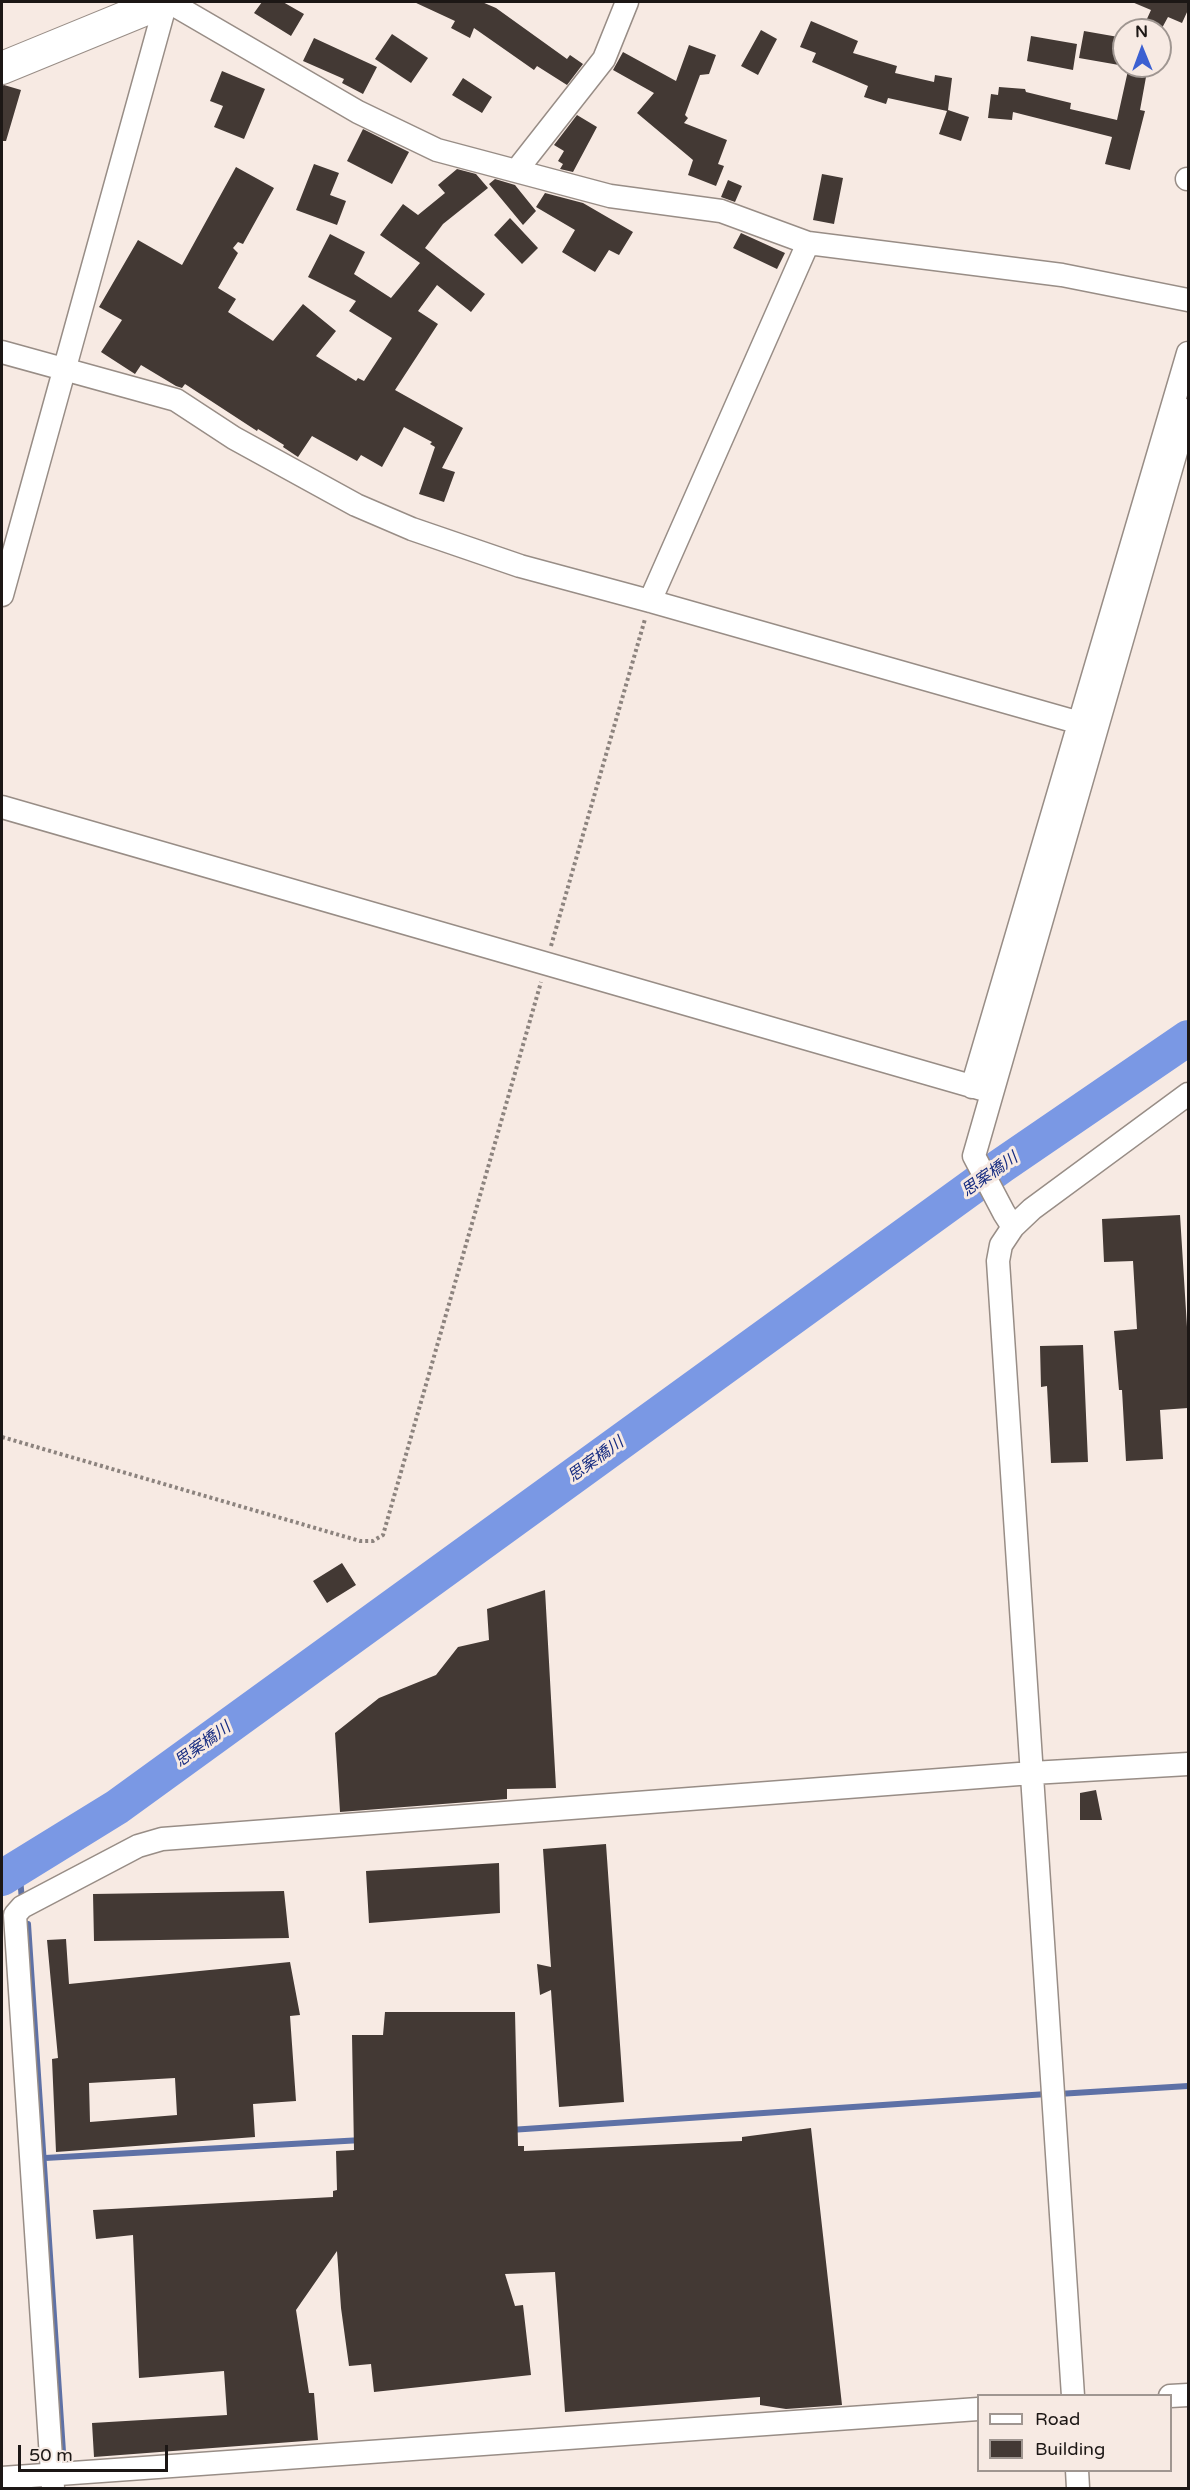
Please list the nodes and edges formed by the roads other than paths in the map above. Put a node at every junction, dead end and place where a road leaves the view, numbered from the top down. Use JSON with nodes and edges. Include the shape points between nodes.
{"nodes":[{"id":1,"x":166,"y":2,"type":"edge"},
{"id":2,"x":627,"y":2,"type":"edge"},
{"id":3,"x":2,"y":68,"type":"edge"},
{"id":4,"x":516,"y":171,"type":"junction"},
{"id":5,"x":808,"y":243,"type":"junction"},
{"id":6,"x":1188,"y":300,"type":"edge"},
{"id":7,"x":2,"y":352,"type":"edge"},
{"id":8,"x":1188,"y":353,"type":"edge"},
{"id":9,"x":65,"y":370,"type":"junction"},
{"id":10,"x":1188,"y":410,"type":"edge"},
{"id":11,"x":2,"y":595,"type":"edge"},
{"id":12,"x":650,"y":601,"type":"junction"},
{"id":13,"x":1080,"y":723,"type":"junction"},
{"id":14,"x":2,"y":807,"type":"edge"},
{"id":15,"x":982,"y":1090,"type":"junction"},
{"id":16,"x":1188,"y":1094,"type":"edge"},
{"id":17,"x":1009,"y":1220,"type":"junction"},
{"id":18,"x":1188,"y":1764,"type":"edge"},
{"id":19,"x":1032,"y":1773,"type":"junction"},
{"id":20,"x":1073,"y":2394,"type":"edge"},
{"id":21,"x":1188,"y":2395,"type":"edge"},
{"id":22,"x":1172,"y":2396,"type":"edge"},
{"id":23,"x":977,"y":2409,"type":"edge"},
{"id":24,"x":1077,"y":2472,"type":"edge"},
{"id":25,"x":2,"y":2478,"type":"edge"},
{"id":26,"x":52,"y":2482,"type":"edge"},
{"id":27,"x":1078,"y":2488,"type":"edge"}],
"edges":[{"from":1,"to":3,"type":"street"},
{"from":1,"to":4,"type":"street","via":[[358,112],[437,150]]},
{"from":1,"to":9,"type":"street"},
{"from":2,"to":4,"type":"street","via":[[604,59]]},
{"from":4,"to":5,"type":"street","via":[[610,196],[721,211]]},
{"from":5,"to":6,"type":"street","via":[[1062,275]]},
{"from":5,"to":12,"type":"street"},
{"from":7,"to":9,"type":"street"},
{"from":8,"to":13,"type":"street"},
{"from":9,"to":11,"type":"street"},
{"from":9,"to":12,"type":"street","via":[[176,400],[287,468],[412,529],[520,566]]},
{"from":10,"to":15,"type":"street"},
{"from":12,"to":13,"type":"street"},
{"from":13,"to":15,"type":"street"},
{"from":14,"to":15,"type":"street"},
{"from":15,"to":17,"type":"street","via":[[974,1156]]},
{"from":16,"to":17,"type":"street","via":[[1032,1209]]},
{"from":17,"to":19,"type":"street","via":[[998,1261],[998,1287]]},
{"from":18,"to":19,"type":"street"},
{"from":19,"to":20,"type":"street"},
{"from":19,"to":26,"type":"street","via":[[162,1839],[138,1845],[22,1907],[15,1914]]},
{"from":21,"to":22,"type":"street"},
{"from":23,"to":26,"type":"street"},
{"from":24,"to":27,"type":"street"},
{"from":25,"to":26,"type":"street"}]}
